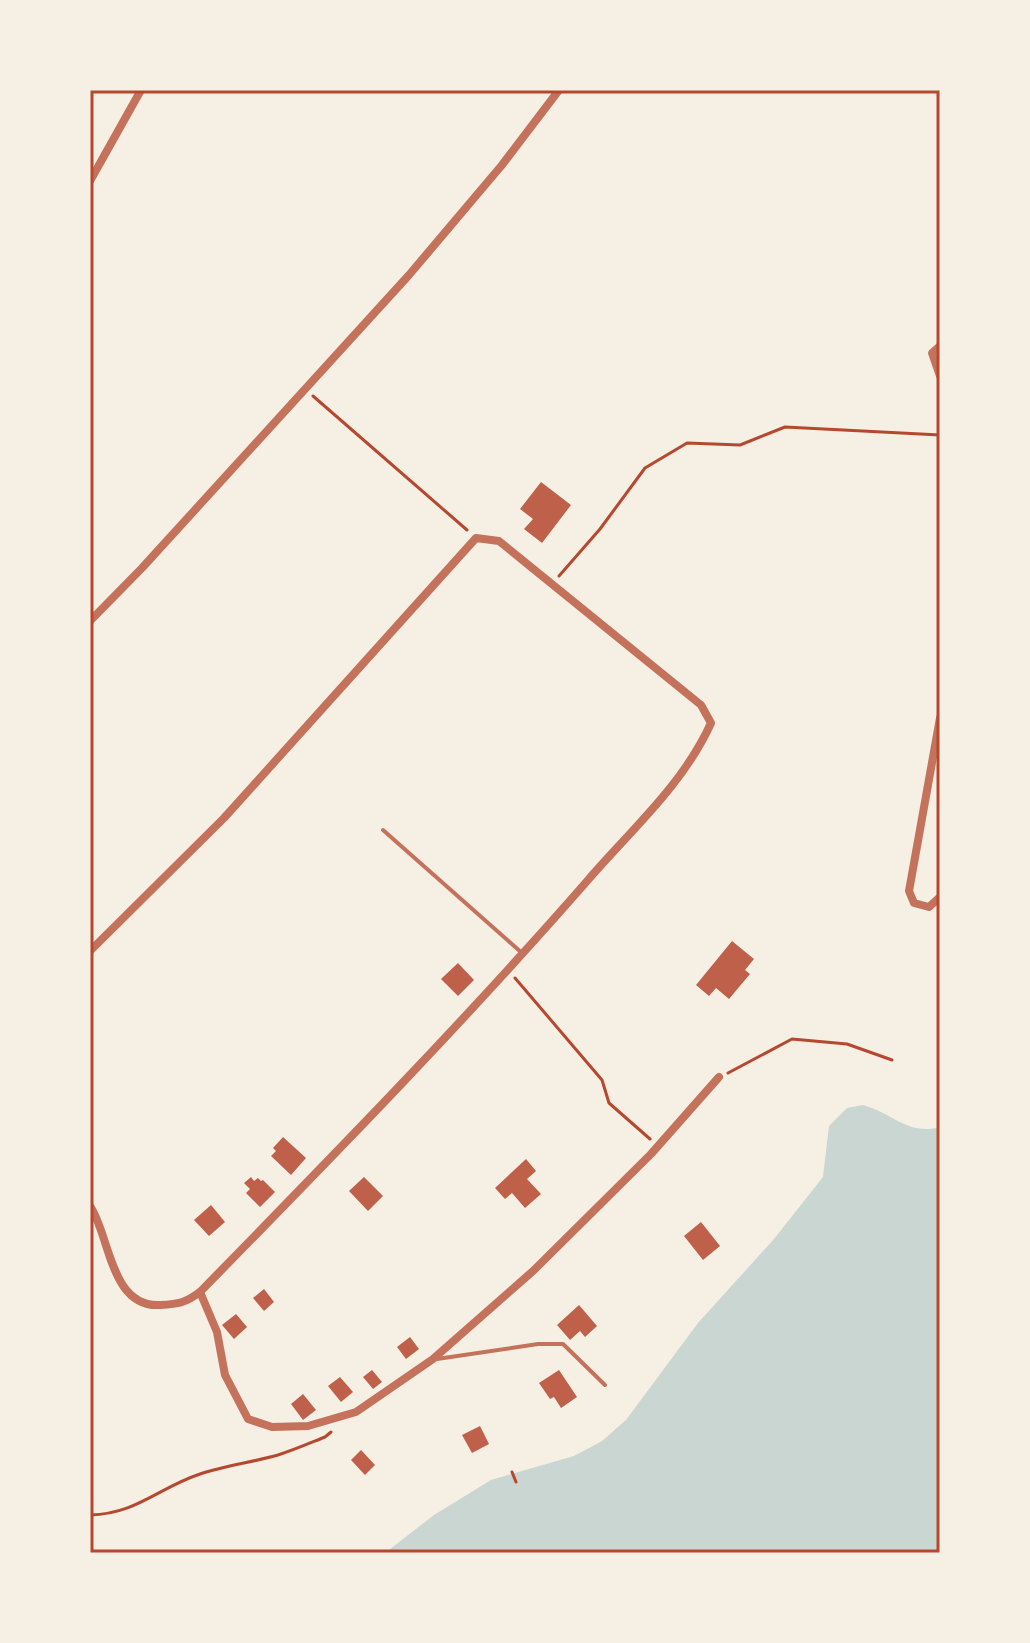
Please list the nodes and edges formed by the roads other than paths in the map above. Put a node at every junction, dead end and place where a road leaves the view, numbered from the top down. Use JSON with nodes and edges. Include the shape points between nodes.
{"nodes":[{"id":1,"x":141,"y":90,"type":"edge"},
{"id":2,"x":559,"y":90,"type":"edge"},
{"id":3,"x":90,"y":181,"type":"edge"},
{"id":4,"x":940,"y":346,"type":"edge"},
{"id":5,"x":940,"y":376,"type":"edge"},
{"id":6,"x":90,"y":621,"type":"edge"},
{"id":7,"x":940,"y":718,"type":"edge"},
{"id":8,"x":383,"y":830,"type":"dead end"},
{"id":9,"x":940,"y":897,"type":"edge"},
{"id":10,"x":90,"y":951,"type":"edge"},
{"id":11,"x":523,"y":954,"type":"junction"},
{"id":12,"x":719,"y":1077,"type":"road end"},
{"id":13,"x":90,"y":1206,"type":"edge"},
{"id":14,"x":200,"y":1292,"type":"junction"},
{"id":15,"x":433,"y":1359,"type":"junction"},
{"id":16,"x":605,"y":1385,"type":"dead end"}],
"edges":[{"from":1,"to":3,"type":"street"},
{"from":2,"to":6,"type":"street","via":[[409,275]]},
{"from":4,"to":5,"type":"street","via":[[932,353]]},
{"from":7,"to":9,"type":"street","via":[[909,891],[914,903],[929,907]]},
{"from":8,"to":11,"type":"lane"},
{"from":10,"to":11,"type":"street","via":[[224,818],[476,538],[499,541],[701,705],[711,723],[673,786]]},
{"from":11,"to":14,"type":"street"},
{"from":12,"to":15,"type":"street","via":[[658,1147],[533,1271]]},
{"from":13,"to":14,"type":"street","via":[[111,1263],[140,1302],[184,1303]]},
{"from":14,"to":15,"type":"street","via":[[217,1332],[225,1375],[248,1419],[272,1427],[308,1426],[356,1412]]},
{"from":15,"to":16,"type":"lane","via":[[563,1344]]}]}
